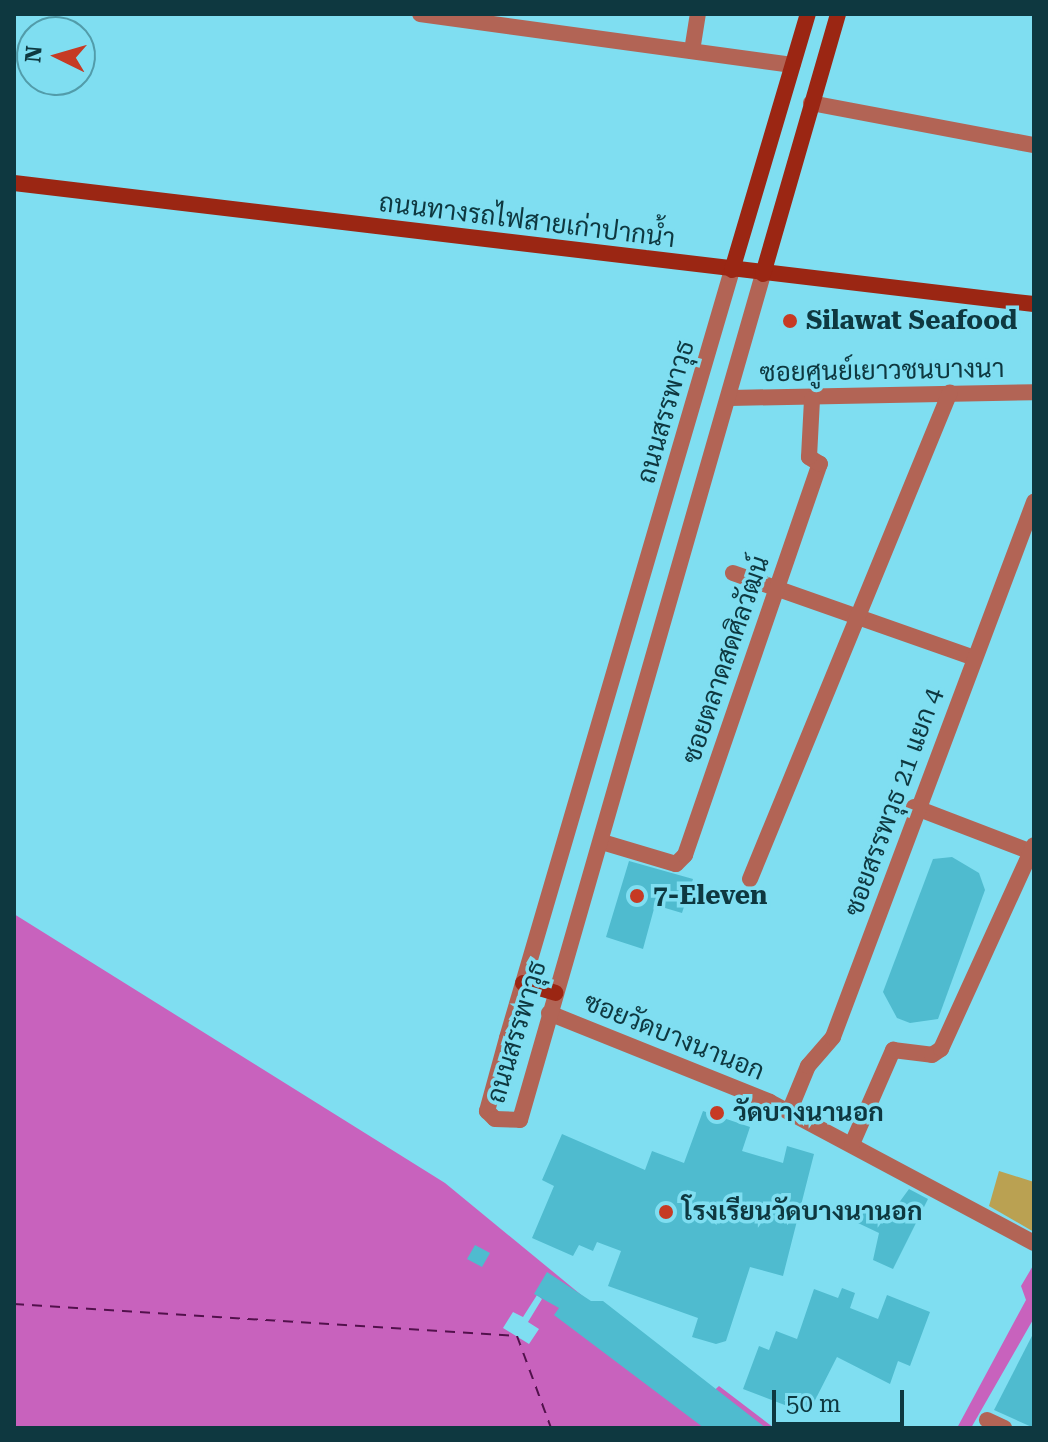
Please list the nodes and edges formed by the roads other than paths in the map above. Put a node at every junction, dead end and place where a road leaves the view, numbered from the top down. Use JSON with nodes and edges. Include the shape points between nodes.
{"nodes":[{"id":1,"x":420,"y":14,"type":"edge"},
{"id":2,"x":698,"y":14,"type":"edge"},
{"id":3,"x":808,"y":14,"type":"edge"},
{"id":4,"x":838,"y":14,"type":"edge"},
{"id":5,"x":692,"y":51,"type":"junction"},
{"id":6,"x":794,"y":61,"type":"junction"},
{"id":7,"x":824,"y":62,"type":"junction"},
{"id":8,"x":811,"y":103,"type":"junction"},
{"id":9,"x":1034,"y":145,"type":"edge"},
{"id":10,"x":14,"y":183,"type":"edge"},
{"id":11,"x":732,"y":270,"type":"junction"},
{"id":12,"x":763,"y":274,"type":"junction"},
{"id":13,"x":1034,"y":304,"type":"edge"},
{"id":14,"x":950,"y":392,"type":"junction"},
{"id":15,"x":1034,"y":392,"type":"edge"},
{"id":16,"x":730,"y":398,"type":"junction"},
{"id":17,"x":812,"y":399,"type":"junction"},
{"id":18,"x":1034,"y":502,"type":"edge"},
{"id":19,"x":733,"y":573,"type":"dead end"},
{"id":20,"x":774,"y":589,"type":"junction"},
{"id":21,"x":856,"y":618,"type":"junction"},
{"id":22,"x":974,"y":658,"type":"junction"},
{"id":23,"x":914,"y":807,"type":"junction"},
{"id":24,"x":602,"y":842,"type":"junction"},
{"id":25,"x":1032,"y":849,"type":"edge"},
{"id":26,"x":750,"y":879,"type":"dead end"},
{"id":27,"x":523,"y":983,"type":"junction"},
{"id":28,"x":555,"y":993,"type":"junction"},
{"id":29,"x":549,"y":1013,"type":"junction"},
{"id":30,"x":789,"y":1112,"type":"junction"},
{"id":31,"x":852,"y":1144,"type":"junction"},
{"id":32,"x":1034,"y":1243,"type":"edge"},
{"id":33,"x":987,"y":1420,"type":"dead end"},
{"id":34,"x":1004,"y":1428,"type":"edge"}],
"edges":[{"from":1,"to":5,"type":"street"},
{"from":2,"to":5,"type":"street"},
{"from":3,"to":6,"type":"main road","name":"ถนนสรรพาวุธ"},
{"from":4,"to":7,"type":"main road","name":"ถนนสรรพาวุธ"},
{"from":5,"to":6,"type":"street"},
{"from":6,"to":7,"type":"main road"},
{"from":6,"to":11,"type":"main road","name":"ถนนสรรพาวุธ"},
{"from":7,"to":8,"type":"main road","name":"ถนนสรรพาวุธ"},
{"from":8,"to":9,"type":"street"},
{"from":8,"to":12,"type":"main road","name":"ถนนสรรพาวุธ"},
{"from":10,"to":11,"type":"main road","name":"ถนนทางรถไฟสายเก่าปากน้ำ"},
{"from":11,"to":12,"type":"main road","name":"ถนนทางรถไฟสายเก่าปากน้ำ"},
{"from":11,"to":27,"type":"street","name":"ถนนสรรพาวุธ"},
{"from":12,"to":13,"type":"main road","name":"ถนนทางรถไฟสายเก่าปากน้ำ"},
{"from":12,"to":16,"type":"street","name":"ถนนสรรพาวุธ"},
{"from":14,"to":15,"type":"street","name":"ซอยศูนย์เยาวชนบางนา"},
{"from":14,"to":17,"type":"street","name":"ซอยศูนย์เยาวชนบางนา"},
{"from":14,"to":21,"type":"street"},
{"from":16,"to":17,"type":"street","name":"ซอยศูนย์เยาวชนบางนา"},
{"from":16,"to":24,"type":"street","name":"ถนนสรรพาวุธ"},
{"from":17,"to":20,"type":"street","name":"ซอยตลาดสดศิลวัฒน์","via":[[809,460],[820,464]]},
{"from":18,"to":22,"type":"street","name":"ซอยสรรพวุธ 21 แยก 4"},
{"from":19,"to":20,"type":"street"},
{"from":20,"to":21,"type":"street"},
{"from":20,"to":24,"type":"street","name":"ซอยตลาดสดศิลวัฒน์","via":[[682,860]]},
{"from":21,"to":22,"type":"street"},
{"from":21,"to":26,"type":"street"},
{"from":22,"to":23,"type":"street","name":"ซอยสรรพวุธ 21 แยก 4"},
{"from":23,"to":25,"type":"street"},
{"from":23,"to":30,"type":"street","name":"ซอยสรรพวุธ 21 แยก 4","via":[[833,1037],[808,1066]]},
{"from":24,"to":28,"type":"street","name":"ถนนสรรพาวุธ"},
{"from":25,"to":31,"type":"street","via":[[941,1049],[932,1055],[893,1050]]},
{"from":27,"to":28,"type":"main road"},
{"from":27,"to":29,"type":"street","name":"ถนนสรรพาวุธ","via":[[489,1100],[495,1119],[520,1120]]},
{"from":28,"to":29,"type":"street","name":"ถนนสรรพาวุธ"},
{"from":29,"to":30,"type":"street","name":"ซอยวัดบางนานอก"},
{"from":30,"to":31,"type":"street","name":"ซอยวัดบางนานอก"},
{"from":31,"to":32,"type":"street","name":"ซอยวัดบางนานอก"},
{"from":33,"to":34,"type":"street"}]}
